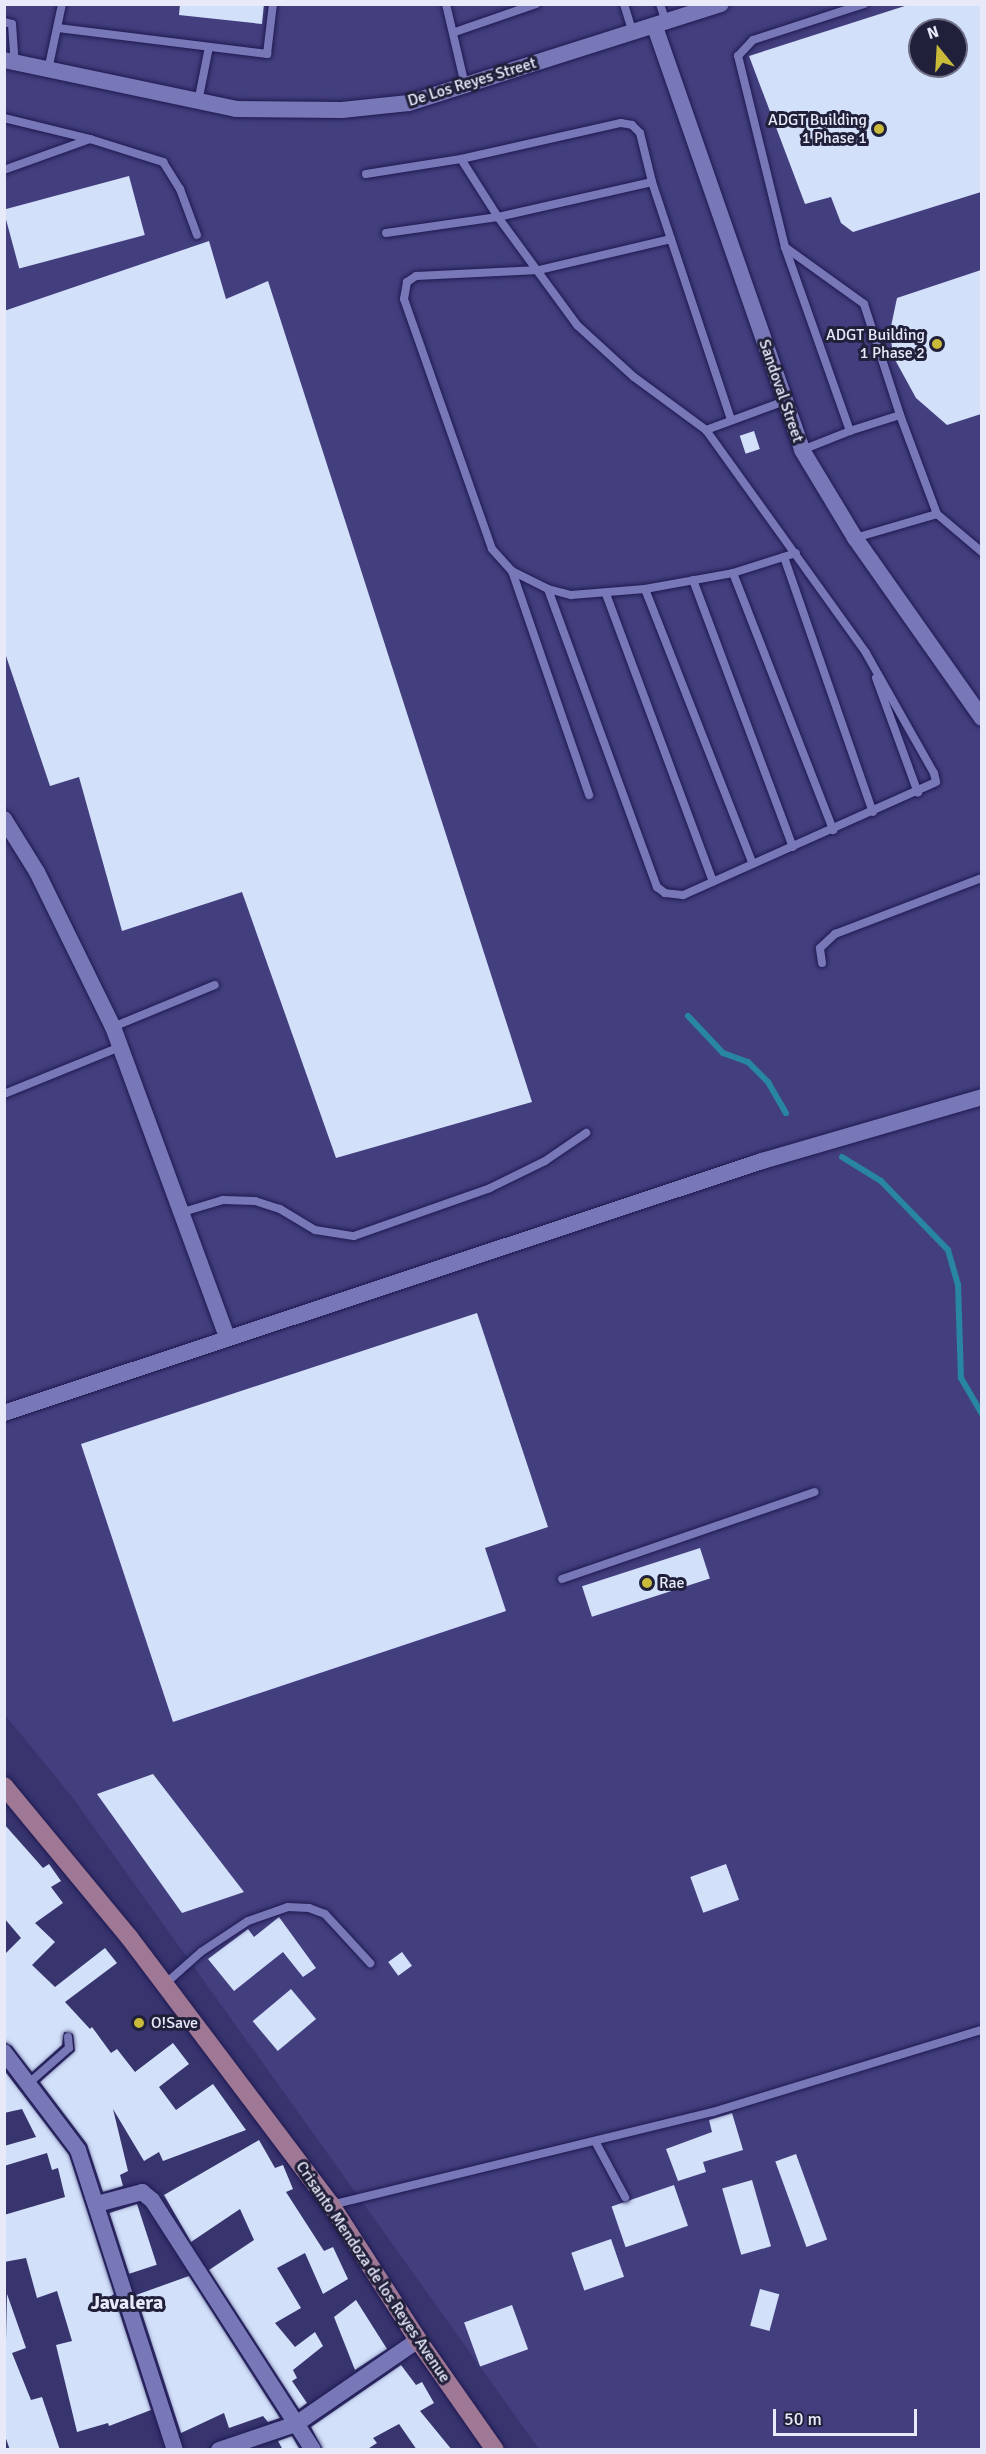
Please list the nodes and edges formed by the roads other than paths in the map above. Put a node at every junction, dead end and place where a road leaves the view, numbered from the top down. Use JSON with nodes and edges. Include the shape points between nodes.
{"nodes":[{"id":1,"x":62,"y":4,"type":"edge"},
{"id":2,"x":273,"y":4,"type":"edge"},
{"id":3,"x":446,"y":4,"type":"edge"},
{"id":4,"x":536,"y":4,"type":"edge"},
{"id":5,"x":624,"y":4,"type":"edge"},
{"id":6,"x":660,"y":4,"type":"edge"},
{"id":7,"x":721,"y":4,"type":"edge"},
{"id":8,"x":864,"y":4,"type":"edge"},
{"id":9,"x":4,"y":21,"type":"edge"},
{"id":10,"x":660,"y":25,"type":"junction"},
{"id":11,"x":58,"y":28,"type":"junction"},
{"id":12,"x":454,"y":32,"type":"junction"},
{"id":13,"x":633,"y":33,"type":"junction"},
{"id":14,"x":209,"y":47,"type":"junction"},
{"id":15,"x":10,"y":61,"type":"edge"},
{"id":16,"x":48,"y":70,"type":"junction"},
{"id":17,"x":465,"y":85,"type":"junction"},
{"id":18,"x":198,"y":102,"type":"junction"},
{"id":19,"x":4,"y":118,"type":"edge"},
{"id":20,"x":90,"y":139,"type":"junction"},
{"id":21,"x":461,"y":159,"type":"junction"},
{"id":22,"x":4,"y":170,"type":"edge"},
{"id":23,"x":366,"y":174,"type":"dead end"},
{"id":24,"x":652,"y":182,"type":"junction"},
{"id":25,"x":498,"y":217,"type":"junction"},
{"id":26,"x":386,"y":233,"type":"dead end"},
{"id":27,"x":196,"y":235,"type":"dead end"},
{"id":28,"x":671,"y":239,"type":"junction"},
{"id":29,"x":785,"y":247,"type":"junction"},
{"id":30,"x":539,"y":270,"type":"junction"},
{"id":31,"x":785,"y":401,"type":"junction"},
{"id":32,"x":900,"y":415,"type":"junction"},
{"id":33,"x":731,"y":420,"type":"junction"},
{"id":34,"x":706,"y":430,"type":"junction"},
{"id":35,"x":850,"y":431,"type":"junction"},
{"id":36,"x":802,"y":450,"type":"junction"},
{"id":37,"x":937,"y":514,"type":"junction"},
{"id":38,"x":855,"y":538,"type":"junction"},
{"id":39,"x":981,"y":552,"type":"edge"},
{"id":40,"x":796,"y":554,"type":"junction"},
{"id":41,"x":784,"y":557,"type":"junction"},
{"id":42,"x":512,"y":571,"type":"junction"},
{"id":43,"x":733,"y":573,"type":"junction"},
{"id":44,"x":693,"y":580,"type":"junction"},
{"id":45,"x":548,"y":589,"type":"junction"},
{"id":46,"x":645,"y":589,"type":"junction"},
{"id":47,"x":606,"y":594,"type":"junction"},
{"id":48,"x":866,"y":653,"type":"junction"},
{"id":49,"x":981,"y":718,"type":"edge"},
{"id":50,"x":918,"y":793,"type":"junction"},
{"id":51,"x":589,"y":795,"type":"dead end"},
{"id":52,"x":873,"y":812,"type":"junction"},
{"id":53,"x":4,"y":819,"type":"edge"},
{"id":54,"x":833,"y":830,"type":"junction"},
{"id":55,"x":793,"y":847,"type":"junction"},
{"id":56,"x":753,"y":864,"type":"junction"},
{"id":57,"x":981,"y":878,"type":"edge"},
{"id":58,"x":713,"y":882,"type":"junction"},
{"id":59,"x":822,"y":963,"type":"dead end"},
{"id":60,"x":215,"y":985,"type":"dead end"},
{"id":61,"x":113,"y":1027,"type":"junction"},
{"id":62,"x":120,"y":1047,"type":"junction"},
{"id":63,"x":4,"y":1094,"type":"edge"},
{"id":64,"x":981,"y":1097,"type":"edge"},
{"id":65,"x":586,"y":1133,"type":"dead end"},
{"id":66,"x":183,"y":1212,"type":"junction"},
{"id":67,"x":228,"y":1337,"type":"junction"},
{"id":68,"x":4,"y":1413,"type":"edge"},
{"id":69,"x":814,"y":1492,"type":"dead end"},
{"id":70,"x":562,"y":1579,"type":"dead end"},
{"id":71,"x":4,"y":1786,"type":"edge"},
{"id":72,"x":370,"y":1963,"type":"dead end"},
{"id":73,"x":164,"y":1984,"type":"junction"},
{"id":74,"x":981,"y":2030,"type":"edge"},
{"id":75,"x":68,"y":2037,"type":"dead end"},
{"id":76,"x":4,"y":2052,"type":"edge"},
{"id":77,"x":29,"y":2083,"type":"junction"},
{"id":78,"x":595,"y":2141,"type":"junction"},
{"id":79,"x":625,"y":2197,"type":"dead end"},
{"id":80,"x":97,"y":2204,"type":"junction"},
{"id":81,"x":331,"y":2205,"type":"junction"},
{"id":82,"x":418,"y":2340,"type":"junction"},
{"id":83,"x":296,"y":2424,"type":"junction"},
{"id":84,"x":175,"y":2450,"type":"edge"},
{"id":85,"x":219,"y":2450,"type":"edge"},
{"id":86,"x":313,"y":2450,"type":"edge"},
{"id":87,"x":495,"y":2450,"type":"edge"}],
"edges":[{"from":1,"to":11,"type":"lane"},
{"from":2,"to":14,"type":"lane","via":[[267,54]]},
{"from":3,"to":12,"type":"lane"},
{"from":4,"to":12,"type":"lane"},
{"from":5,"to":13,"type":"lane"},
{"from":6,"to":10,"type":"lane"},
{"from":7,"to":10,"type":"street","name":"De Los Reyes Street"},
{"from":8,"to":29,"type":"lane","via":[[753,40],[738,56]]},
{"from":9,"to":15,"type":"lane","via":[[12,24]]},
{"from":10,"to":13,"type":"street","name":"De Los Reyes Street"},
{"from":10,"to":31,"type":"street","name":"Sandoval Street"},
{"from":11,"to":14,"type":"lane"},
{"from":11,"to":16,"type":"lane"},
{"from":12,"to":17,"type":"lane"},
{"from":13,"to":17,"type":"street","name":"De Los Reyes Street"},
{"from":14,"to":18,"type":"lane"},
{"from":15,"to":16,"type":"street","name":"De Los Reyes Street"},
{"from":16,"to":18,"type":"street","name":"De Los Reyes Street"},
{"from":17,"to":18,"type":"street","name":"De Los Reyes Street","via":[[409,103],[342,110],[236,109]]},
{"from":19,"to":20,"type":"lane"},
{"from":20,"to":22,"type":"lane"},
{"from":20,"to":27,"type":"lane","via":[[163,162],[180,189]]},
{"from":21,"to":23,"type":"lane"},
{"from":21,"to":24,"type":"lane","via":[[621,123],[632,125],[640,133]]},
{"from":21,"to":25,"type":"lane"},
{"from":24,"to":25,"type":"lane"},
{"from":24,"to":28,"type":"lane"},
{"from":25,"to":26,"type":"lane"},
{"from":25,"to":30,"type":"lane"},
{"from":28,"to":30,"type":"lane"},
{"from":28,"to":33,"type":"lane"},
{"from":29,"to":32,"type":"lane","via":[[864,304]]},
{"from":29,"to":35,"type":"lane"},
{"from":30,"to":34,"type":"lane","via":[[577,325],[634,377]]},
{"from":30,"to":42,"type":"lane","via":[[416,276],[407,282],[404,291],[492,549]]},
{"from":31,"to":33,"type":"lane"},
{"from":31,"to":36,"type":"street","name":"Sandoval Street"},
{"from":32,"to":35,"type":"lane"},
{"from":32,"to":37,"type":"lane"},
{"from":33,"to":34,"type":"lane"},
{"from":34,"to":40,"type":"lane"},
{"from":35,"to":36,"type":"lane"},
{"from":36,"to":38,"type":"street","name":"Sandoval Street"},
{"from":37,"to":38,"type":"lane"},
{"from":37,"to":39,"type":"lane"},
{"from":38,"to":49,"type":"street","name":"Sandoval Street"},
{"from":40,"to":41,"type":"lane"},
{"from":40,"to":48,"type":"lane"},
{"from":41,"to":43,"type":"lane"},
{"from":41,"to":52,"type":"lane"},
{"from":42,"to":45,"type":"lane"},
{"from":42,"to":51,"type":"lane"},
{"from":43,"to":44,"type":"lane"},
{"from":43,"to":54,"type":"lane"},
{"from":44,"to":46,"type":"lane"},
{"from":44,"to":55,"type":"lane"},
{"from":45,"to":47,"type":"lane","via":[[571,595]]},
{"from":45,"to":58,"type":"lane","via":[[657,887],[674,896]]},
{"from":46,"to":47,"type":"lane"},
{"from":46,"to":56,"type":"lane"},
{"from":47,"to":58,"type":"lane"},
{"from":48,"to":50,"type":"lane"},
{"from":48,"to":50,"type":"lane","via":[[934,773],[936,782]]},
{"from":50,"to":52,"type":"lane"},
{"from":52,"to":54,"type":"lane"},
{"from":53,"to":61,"type":"street","via":[[37,872]]},
{"from":54,"to":55,"type":"lane"},
{"from":55,"to":56,"type":"lane"},
{"from":56,"to":58,"type":"lane"},
{"from":57,"to":59,"type":"lane","via":[[835,934],[820,948]]},
{"from":60,"to":61,"type":"lane"},
{"from":61,"to":62,"type":"street"},
{"from":62,"to":63,"type":"lane"},
{"from":62,"to":66,"type":"street"},
{"from":64,"to":67,"type":"street","via":[[762,1161]]},
{"from":65,"to":66,"type":"lane","via":[[545,1161],[490,1188],[354,1236],[315,1230],[280,1209],[255,1201],[223,1200]]},
{"from":66,"to":67,"type":"street"},
{"from":67,"to":68,"type":"street"},
{"from":69,"to":70,"type":"lane"},
{"from":71,"to":73,"type":"main road","name":"Crisanto Mendoza de los Reyes Avenue"},
{"from":72,"to":73,"type":"lane","via":[[325,1914],[288,1907],[248,1921],[201,1952]]},
{"from":73,"to":81,"type":"main road","name":"Crisanto Mendoza de los Reyes Avenue"},
{"from":74,"to":78,"type":"lane","via":[[713,2112]]},
{"from":75,"to":77,"type":"lane","via":[[69,2048]]},
{"from":76,"to":77,"type":"street"},
{"from":77,"to":80,"type":"street","via":[[73,2139]]},
{"from":78,"to":79,"type":"lane"},
{"from":78,"to":81,"type":"lane"},
{"from":80,"to":83,"type":"street","via":[[142,2192],[152,2200]]},
{"from":80,"to":84,"type":"street"},
{"from":81,"to":82,"type":"main road","name":"Crisanto Mendoza de los Reyes Avenue"},
{"from":82,"to":83,"type":"street"},
{"from":82,"to":87,"type":"main road","name":"Crisanto Mendoza de los Reyes Avenue"},
{"from":83,"to":85,"type":"street"},
{"from":83,"to":86,"type":"street"}]}
